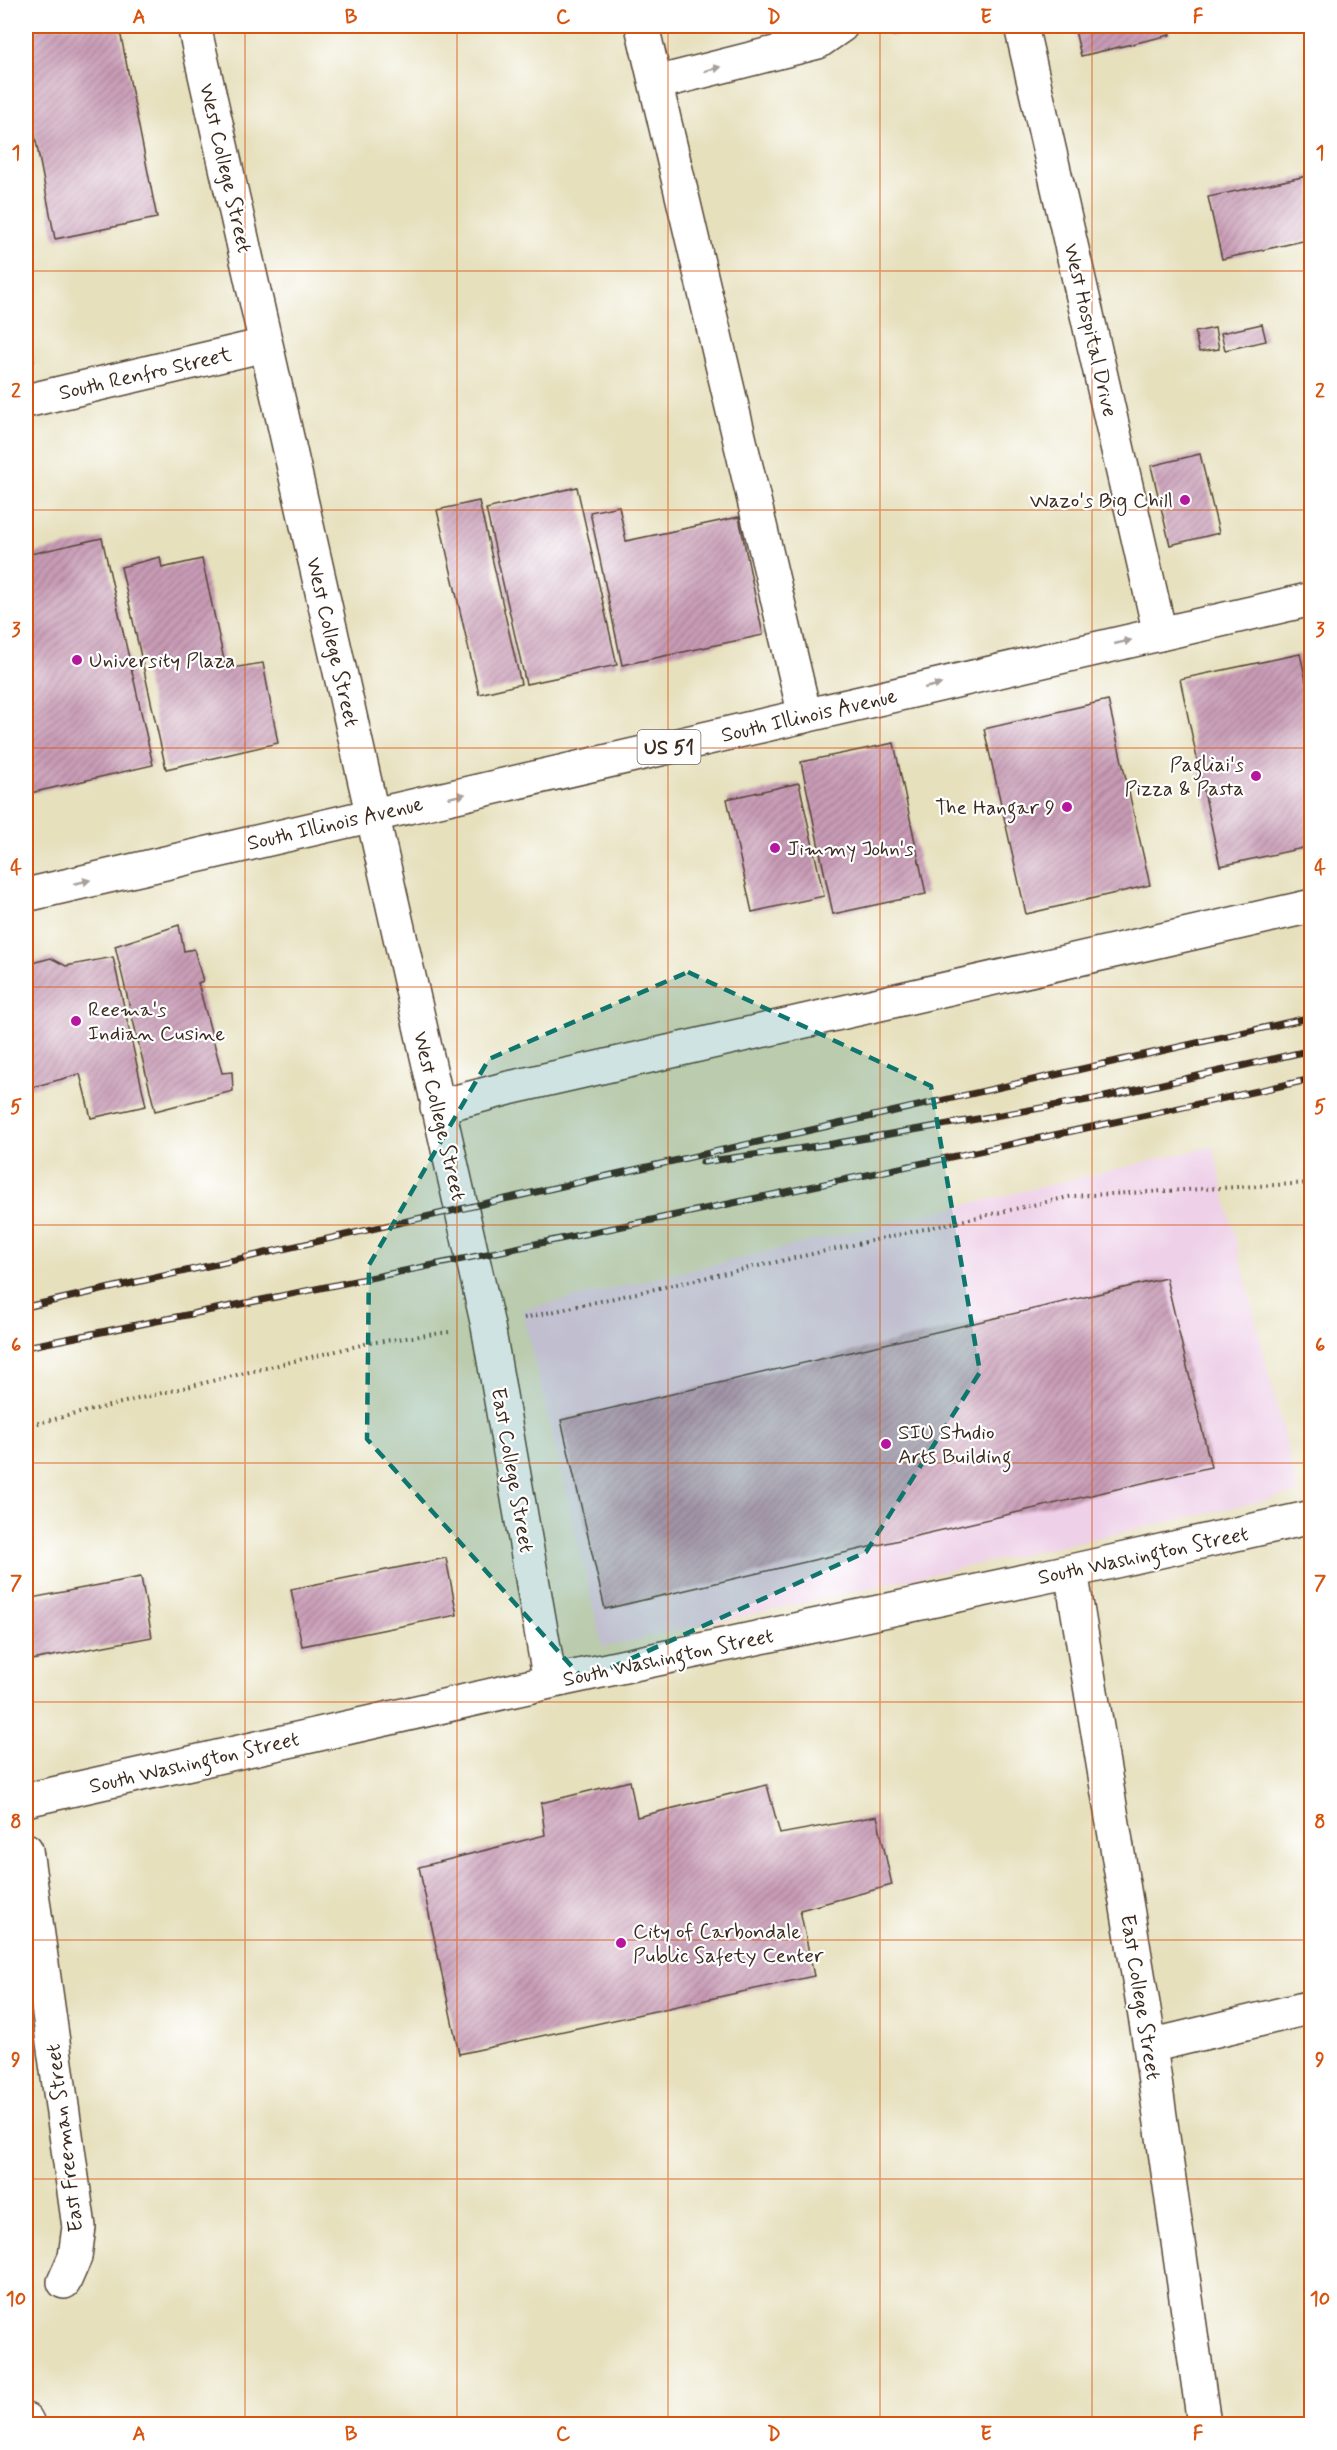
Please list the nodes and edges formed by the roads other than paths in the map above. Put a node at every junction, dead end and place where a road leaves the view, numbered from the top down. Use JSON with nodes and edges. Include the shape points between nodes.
{"nodes":[{"id":1,"x":194,"y":26,"type":"edge"},
{"id":2,"x":642,"y":26,"type":"edge"},
{"id":3,"x":841,"y":26,"type":"edge"},
{"id":4,"x":1021,"y":26,"type":"edge"},
{"id":5,"x":656,"y":83,"type":"junction"},
{"id":6,"x":266,"y":345,"type":"junction"},
{"id":7,"x":26,"y":400,"type":"edge"},
{"id":8,"x":1311,"y":599,"type":"edge"},
{"id":9,"x":1160,"y":634,"type":"junction"},
{"id":10,"x":805,"y":716,"type":"junction"},
{"id":11,"x":371,"y":815,"type":"junction"},
{"id":12,"x":26,"y":895,"type":"edge"},
{"id":13,"x":1311,"y":906,"type":"edge"},
{"id":14,"x":437,"y":1107,"type":"junction"},
{"id":15,"x":472,"y":1258,"type":"joint"},
{"id":16,"x":1311,"y":1517,"type":"edge"},
{"id":17,"x":1071,"y":1572,"type":"junction"},
{"id":18,"x":550,"y":1682,"type":"junction"},
{"id":19,"x":26,"y":1800,"type":"edge"},
{"id":20,"x":26,"y":1850,"type":"edge"},
{"id":21,"x":1311,"y":2007,"type":"edge"},
{"id":22,"x":1150,"y":2046,"type":"junction"},
{"id":23,"x":64,"y":2282,"type":"dead end"},
{"id":24,"x":26,"y":2420,"type":"edge"},
{"id":25,"x":28,"y":2424,"type":"edge"},
{"id":26,"x":1203,"y":2424,"type":"edge"}],
"edges":[{"from":1,"to":6,"type":"main road","name":"West College Street"},
{"from":2,"to":5,"type":"main road"},
{"from":5,"to":3,"type":"main road","one_way":true,"via":[[818,42]]},
{"from":4,"to":9,"type":"main road","name":"West Hospital Drive"},
{"from":5,"to":10,"type":"main road"},
{"from":6,"to":7,"type":"main road","name":"South Renfro Street"},
{"from":6,"to":11,"type":"main road","name":"West College Street"},
{"from":8,"to":9,"type":"main road","name":"South Illinois Avenue","number":"US 51"},
{"from":10,"to":9,"type":"main road","name":"South Illinois Avenue","number":"US 51","one_way":true},
{"from":11,"to":10,"type":"main road","name":"South Illinois Avenue","number":"US 51","one_way":true},
{"from":12,"to":11,"type":"main road","name":"South Illinois Avenue","number":"US 51","one_way":true},
{"from":11,"to":14,"type":"main road","name":"West College Street"},
{"from":13,"to":14,"type":"main road"},
{"from":14,"to":15,"type":"main road","name":"West College Street"},
{"from":15,"to":18,"type":"main road","name":"East College Street","via":[[488,1326]]},
{"from":16,"to":17,"type":"main road","name":"South Washington Street"},
{"from":17,"to":18,"type":"main road","name":"South Washington Street"},
{"from":17,"to":22,"type":"main road","name":"East College Street"},
{"from":18,"to":19,"type":"main road","name":"South Washington Street"},
{"from":20,"to":23,"type":"main road","name":"East Freeman Street","via":[[79,2227],[75,2257]]},
{"from":21,"to":22,"type":"main road"},
{"from":22,"to":26,"type":"main road","name":"East College Street"},
{"from":24,"to":25,"type":"main road"}]}
